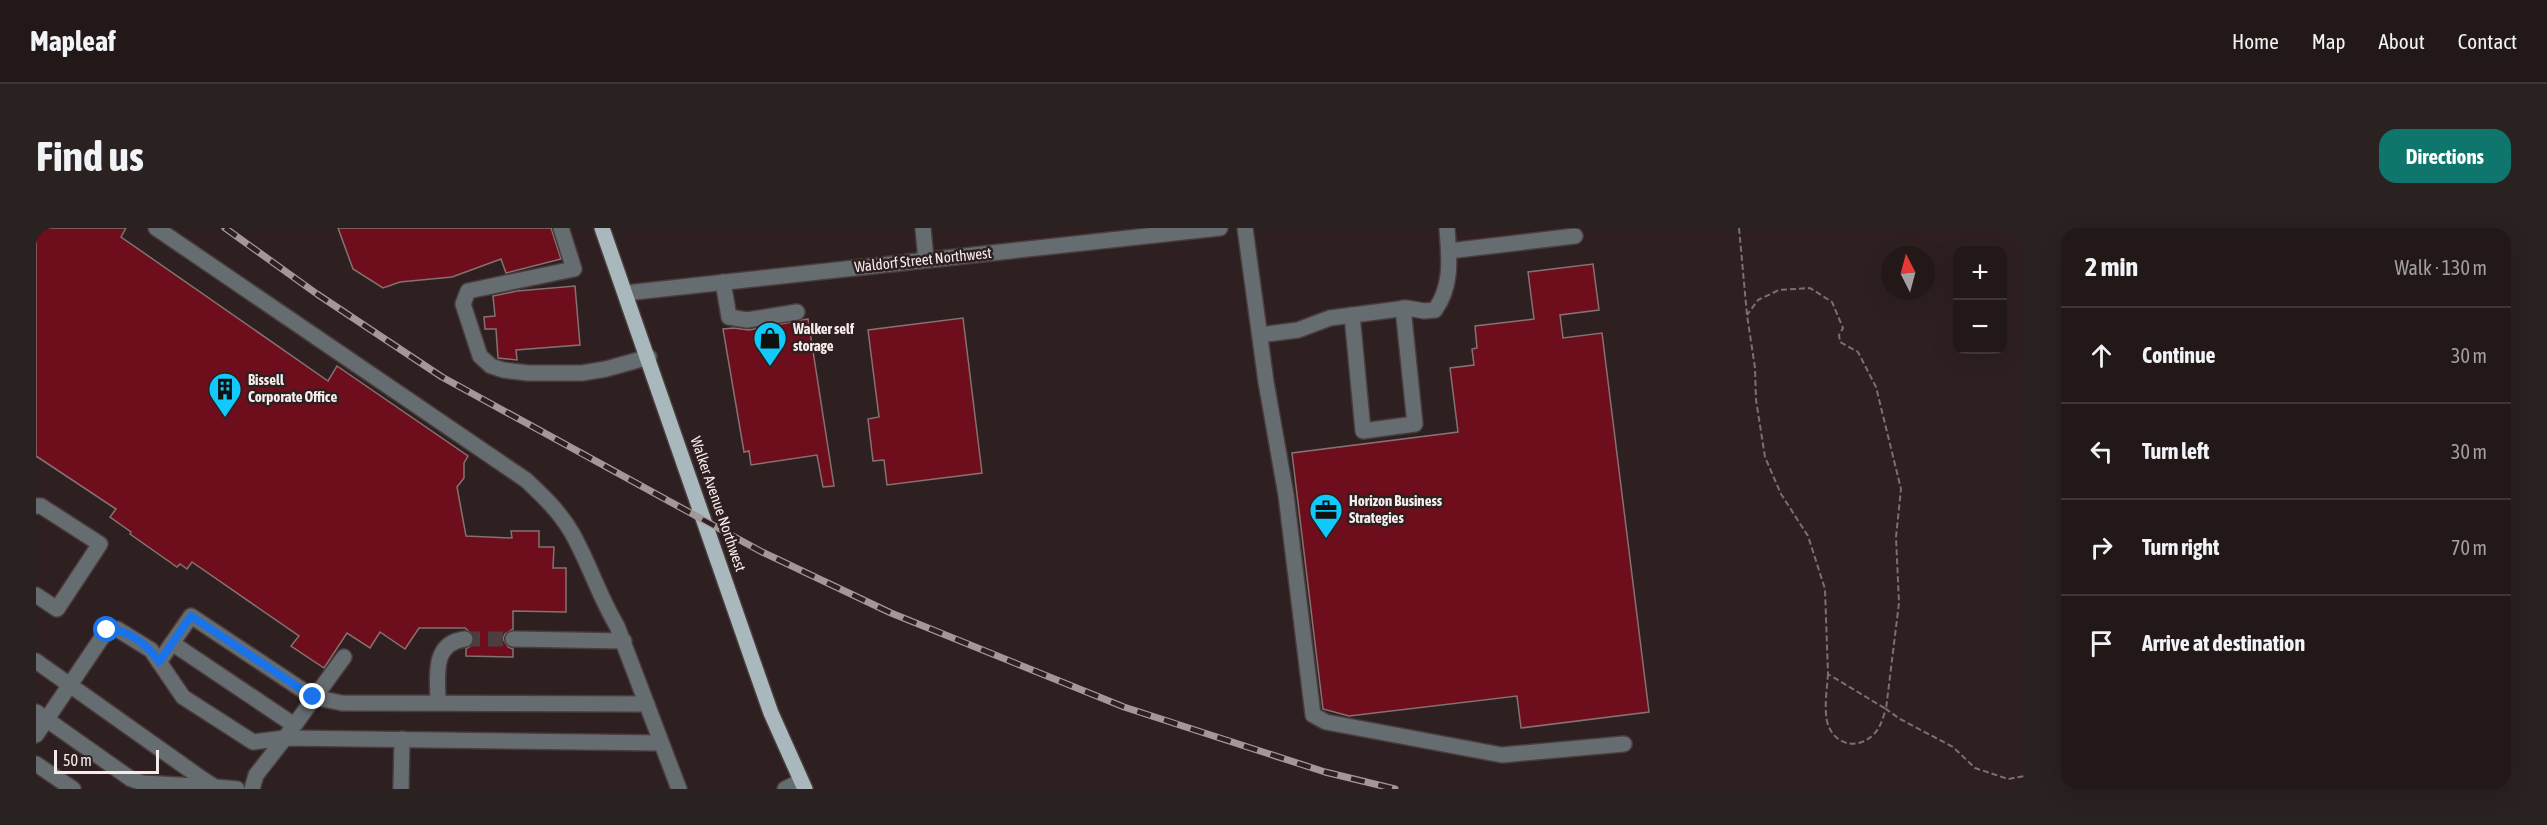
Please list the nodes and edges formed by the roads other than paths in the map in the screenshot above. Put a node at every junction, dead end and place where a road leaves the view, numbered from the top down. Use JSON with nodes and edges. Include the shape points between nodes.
{"nodes":[{"id":1,"x":156,"y":228,"type":"edge"},
{"id":2,"x":561,"y":228,"type":"edge"},
{"id":3,"x":602,"y":228,"type":"edge"},
{"id":4,"x":923,"y":228,"type":"edge"},
{"id":5,"x":1220,"y":228,"type":"edge"},
{"id":6,"x":1245,"y":228,"type":"edge"},
{"id":7,"x":1447,"y":228,"type":"edge"},
{"id":8,"x":1159,"y":231,"type":"edge"},
{"id":9,"x":1575,"y":236,"type":"dead end"},
{"id":10,"x":1449,"y":251,"type":"junction"},
{"id":11,"x":926,"y":260,"type":"junction"},
{"id":12,"x":723,"y":282,"type":"junction"},
{"id":13,"x":626,"y":293,"type":"junction"},
{"id":14,"x":1404,"y":308,"type":"junction"},
{"id":15,"x":797,"y":312,"type":"dead end"},
{"id":16,"x":1352,"y":315,"type":"junction"},
{"id":17,"x":1260,"y":335,"type":"junction"},
{"id":18,"x":649,"y":357,"type":"junction"},
{"id":19,"x":36,"y":506,"type":"edge"},
{"id":20,"x":36,"y":595,"type":"edge"},
{"id":21,"x":465,"y":639,"type":"tunnel mouth"},
{"id":22,"x":513,"y":639,"type":"tunnel mouth"},
{"id":23,"x":624,"y":641,"type":"junction"},
{"id":24,"x":172,"y":643,"type":"junction"},
{"id":25,"x":344,"y":657,"type":"dead end"},
{"id":26,"x":36,"y":662,"type":"edge"},
{"id":27,"x":159,"y":662,"type":"junction"},
{"id":28,"x":70,"y":684,"type":"junction"},
{"id":29,"x":313,"y":697,"type":"junction"},
{"id":30,"x":438,"y":703,"type":"junction"},
{"id":31,"x":647,"y":704,"type":"junction"},
{"id":32,"x":41,"y":716,"type":"edge"},
{"id":33,"x":294,"y":725,"type":"junction"},
{"id":34,"x":36,"y":735,"type":"edge"},
{"id":35,"x":285,"y":738,"type":"junction"},
{"id":36,"x":402,"y":739,"type":"junction"},
{"id":37,"x":661,"y":743,"type":"junction"},
{"id":38,"x":1624,"y":744,"type":"dead end"},
{"id":39,"x":36,"y":764,"type":"edge"},
{"id":40,"x":803,"y":785,"type":"edge"},
{"id":41,"x":215,"y":787,"type":"junction"},
{"id":42,"x":73,"y":789,"type":"edge"},
{"id":43,"x":237,"y":789,"type":"edge"},
{"id":44,"x":252,"y":789,"type":"edge"},
{"id":45,"x":401,"y":789,"type":"edge"},
{"id":46,"x":679,"y":789,"type":"edge"},
{"id":47,"x":785,"y":789,"type":"edge"}],
"edges":[{"from":1,"to":23,"type":"street","via":[[526,480],[553,506],[572,533]]},
{"from":2,"to":18,"type":"street","via":[[574,269],[468,291],[463,304],[480,356],[490,366],[503,370],[557,374],[606,369]]},
{"from":3,"to":13,"type":"main road","name":"Walker Avenue Northwest"},
{"from":4,"to":11,"type":"street"},
{"from":5,"to":8,"type":"street","name":"Waldorf Street Northwest"},
{"from":6,"to":17,"type":"street"},
{"from":7,"to":10,"type":"street"},
{"from":8,"to":11,"type":"street","name":"Waldorf Street Northwest"},
{"from":9,"to":10,"type":"street"},
{"from":10,"to":14,"type":"street","via":[[1449,278],[1442,302],[1435,310]]},
{"from":11,"to":12,"type":"street","name":"Waldorf Street Northwest"},
{"from":12,"to":13,"type":"street","name":"Waldorf Street Northwest"},
{"from":12,"to":15,"type":"street","via":[[729,317],[747,320]]},
{"from":13,"to":18,"type":"main road","name":"Walker Avenue Northwest"},
{"from":14,"to":16,"type":"street"},
{"from":14,"to":16,"type":"street","via":[[1415,424],[1363,431]]},
{"from":16,"to":17,"type":"street","via":[[1298,330]]},
{"from":17,"to":38,"type":"street","via":[[1286,495],[1313,715],[1326,722],[1502,755]]},
{"from":18,"to":40,"type":"main road","name":"Walker Avenue Northwest","via":[[752,659]]},
{"from":19,"to":20,"type":"street","via":[[100,544],[57,609]]},
{"from":21,"to":30,"type":"street","via":[[447,645],[439,658]]},
{"from":22,"to":23,"type":"street"},
{"from":23,"to":31,"type":"street"},
{"from":24,"to":27,"type":"street"},
{"from":24,"to":29,"type":"street","via":[[191,616]]},
{"from":24,"to":33,"type":"street"},
{"from":25,"to":29,"type":"street"},
{"from":26,"to":28,"type":"street"},
{"from":27,"to":28,"type":"street","via":[[151,650],[126,634],[117,629],[107,630]]},
{"from":27,"to":35,"type":"street","via":[[183,697],[253,742]]},
{"from":28,"to":32,"type":"street"},
{"from":28,"to":41,"type":"street"},
{"from":29,"to":30,"type":"street","via":[[342,703]]},
{"from":29,"to":33,"type":"street"},
{"from":30,"to":31,"type":"street"},
{"from":31,"to":37,"type":"street"},
{"from":32,"to":34,"type":"street"},
{"from":32,"to":41,"type":"street","via":[[137,781]]},
{"from":33,"to":35,"type":"street"},
{"from":35,"to":36,"type":"street"},
{"from":35,"to":44,"type":"street","via":[[256,775]]},
{"from":36,"to":37,"type":"street"},
{"from":36,"to":45,"type":"street"},
{"from":37,"to":46,"type":"street"},
{"from":39,"to":42,"type":"street"},
{"from":40,"to":47,"type":"street"},
{"from":41,"to":43,"type":"street"}]}
